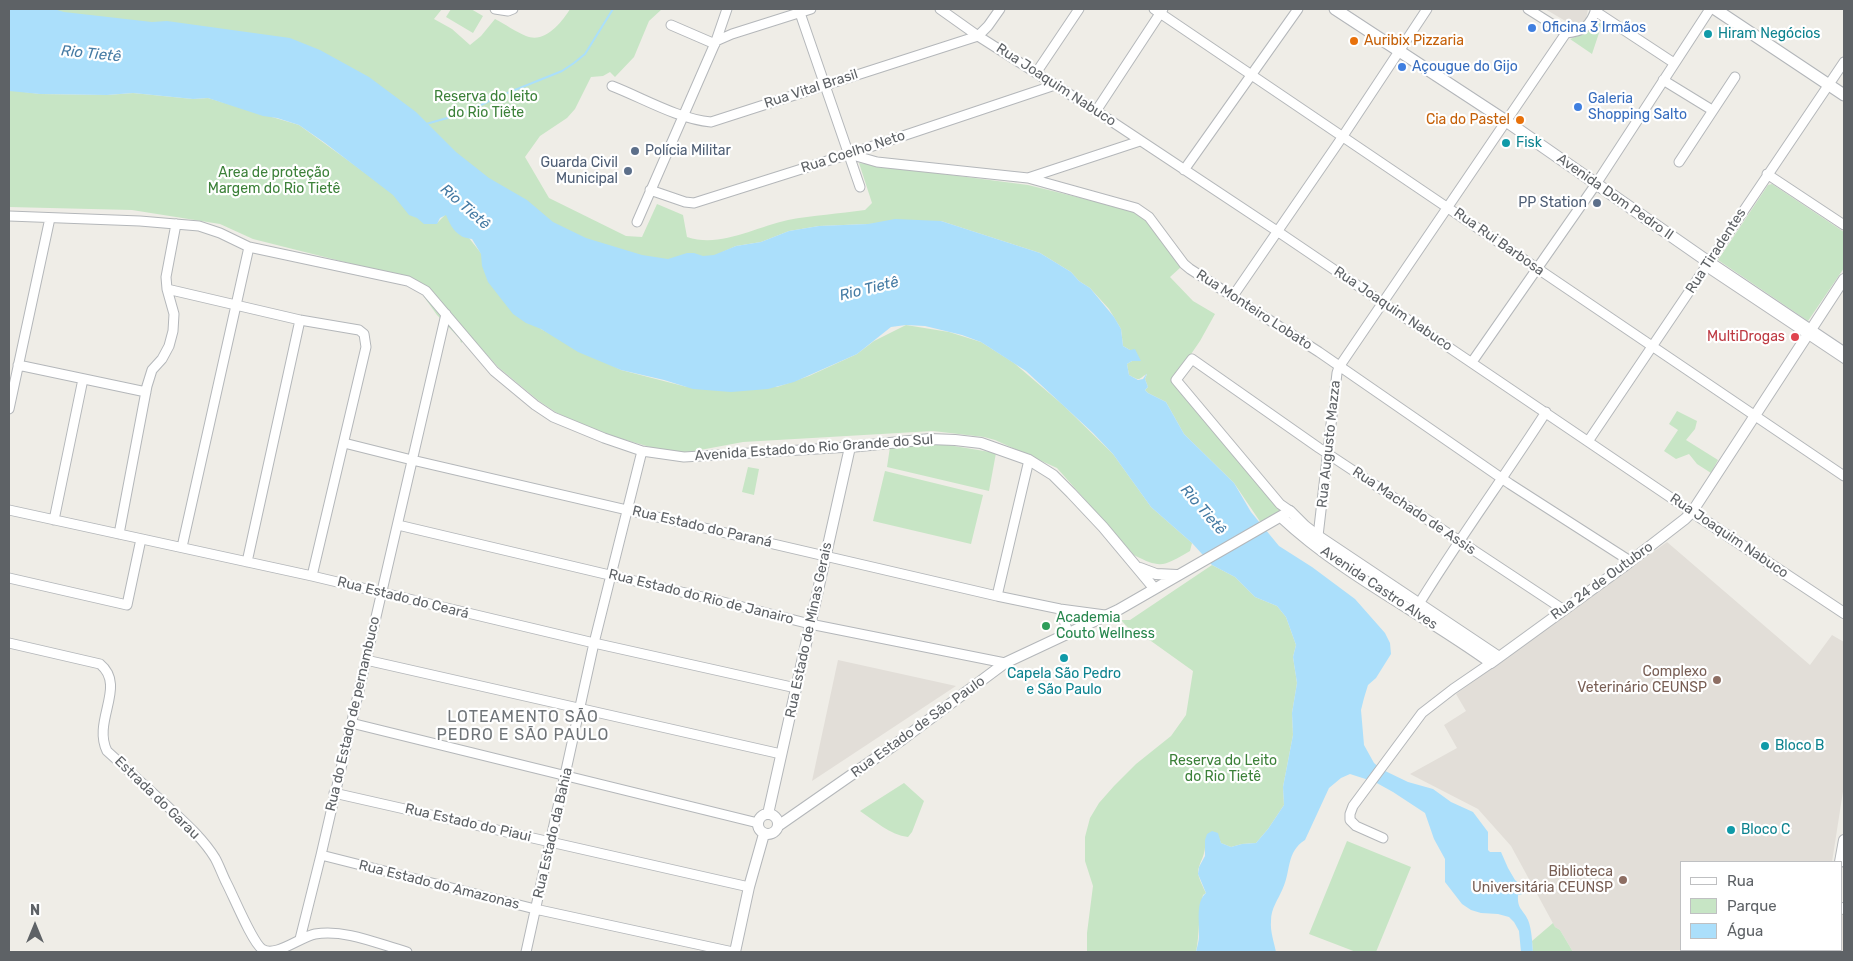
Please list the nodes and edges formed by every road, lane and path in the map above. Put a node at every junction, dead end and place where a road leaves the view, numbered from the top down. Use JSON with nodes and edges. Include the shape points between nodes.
{"nodes":[{"id":1,"x":495,"y":9,"type":"edge"},
{"id":2,"x":513,"y":9,"type":"edge"},
{"id":3,"x":727,"y":9,"type":"edge"},
{"id":4,"x":811,"y":9,"type":"edge"},
{"id":5,"x":940,"y":9,"type":"edge"},
{"id":6,"x":1000,"y":9,"type":"edge"},
{"id":7,"x":1080,"y":9,"type":"edge"},
{"id":8,"x":1298,"y":9,"type":"edge"},
{"id":9,"x":1335,"y":9,"type":"edge"},
{"id":10,"x":1427,"y":9,"type":"edge"},
{"id":11,"x":1528,"y":9,"type":"edge"},
{"id":12,"x":1710,"y":9,"type":"edge"},
{"id":13,"x":1715,"y":9,"type":"edge"},
{"id":14,"x":1159,"y":10,"type":"edge"},
{"id":15,"x":1595,"y":10,"type":"edge"},
{"id":16,"x":800,"y":13,"type":"junction"},
{"id":17,"x":671,"y":25,"type":"dead end"},
{"id":18,"x":1566,"y":34,"type":"junction"},
{"id":19,"x":978,"y":36,"type":"junction"},
{"id":20,"x":715,"y":42,"type":"junction"},
{"id":21,"x":1398,"y":51,"type":"junction"},
{"id":22,"x":1844,"y":62,"type":"edge"},
{"id":23,"x":1674,"y":63,"type":"junction"},
{"id":24,"x":1036,"y":73,"type":"junction"},
{"id":25,"x":1252,"y":74,"type":"junction"},
{"id":26,"x":1736,"y":78,"type":"dead end"},
{"id":27,"x":1663,"y":80,"type":"junction"},
{"id":28,"x":1829,"y":84,"type":"junction"},
{"id":29,"x":1054,"y":85,"type":"junction"},
{"id":30,"x":612,"y":86,"type":"dead end"},
{"id":31,"x":824,"y":86,"type":"junction"},
{"id":32,"x":1844,"y":94,"type":"edge"},
{"id":33,"x":1712,"y":110,"type":"junction"},
{"id":34,"x":1096,"y":111,"type":"junction"},
{"id":35,"x":683,"y":116,"type":"junction"},
{"id":36,"x":1506,"y":121,"type":"junction"},
{"id":37,"x":1343,"y":136,"type":"junction"},
{"id":38,"x":1140,"y":141,"type":"junction"},
{"id":39,"x":848,"y":154,"type":"junction"},
{"id":40,"x":1679,"y":162,"type":"dead end"},
{"id":41,"x":1184,"y":170,"type":"junction"},
{"id":42,"x":1767,"y":174,"type":"junction"},
{"id":43,"x":1028,"y":178,"type":"junction"},
{"id":44,"x":1596,"y":184,"type":"junction"},
{"id":45,"x":860,"y":186,"type":"dead end"},
{"id":46,"x":650,"y":190,"type":"junction"},
{"id":47,"x":1448,"y":207,"type":"junction"},
{"id":48,"x":9,"y":216,"type":"edge"},
{"id":49,"x":50,"y":218,"type":"junction"},
{"id":50,"x":637,"y":222,"type":"dead end"},
{"id":51,"x":176,"y":224,"type":"junction"},
{"id":52,"x":1844,"y":225,"type":"edge"},
{"id":53,"x":1277,"y":231,"type":"junction"},
{"id":54,"x":249,"y":247,"type":"junction"},
{"id":55,"x":1708,"y":266,"type":"junction"},
{"id":56,"x":1537,"y":268,"type":"junction"},
{"id":57,"x":1844,"y":279,"type":"edge"},
{"id":58,"x":167,"y":289,"type":"junction"},
{"id":59,"x":1233,"y":296,"type":"junction"},
{"id":60,"x":1383,"y":303,"type":"junction"},
{"id":61,"x":235,"y":306,"type":"junction"},
{"id":62,"x":446,"y":314,"type":"junction"},
{"id":63,"x":300,"y":320,"type":"junction"},
{"id":64,"x":1809,"y":333,"type":"junction"},
{"id":65,"x":1652,"y":346,"type":"junction"},
{"id":66,"x":1844,"y":353,"type":"edge"},
{"id":67,"x":1192,"y":359,"type":"joint"},
{"id":68,"x":1844,"y":360,"type":"edge"},
{"id":69,"x":1472,"y":362,"type":"junction"},
{"id":70,"x":18,"y":365,"type":"junction"},
{"id":71,"x":1339,"y":367,"type":"junction"},
{"id":72,"x":83,"y":379,"type":"junction"},
{"id":73,"x":146,"y":392,"type":"junction"},
{"id":74,"x":9,"y":409,"type":"edge"},
{"id":75,"x":1546,"y":412,"type":"junction"},
{"id":76,"x":1755,"y":415,"type":"junction"},
{"id":77,"x":1588,"y":440,"type":"junction"},
{"id":78,"x":344,"y":443,"type":"junction"},
{"id":79,"x":850,"y":447,"type":"junction"},
{"id":80,"x":642,"y":451,"type":"junction"},
{"id":81,"x":1328,"y":453,"type":"junction"},
{"id":82,"x":412,"y":460,"type":"junction"},
{"id":83,"x":1029,"y":460,"type":"junction"},
{"id":84,"x":1844,"y":476,"type":"edge"},
{"id":85,"x":1502,"y":478,"type":"junction"},
{"id":86,"x":1280,"y":504,"type":"junction"},
{"id":87,"x":9,"y":510,"type":"edge"},
{"id":88,"x":627,"y":510,"type":"junction"},
{"id":89,"x":1290,"y":511,"type":"junction"},
{"id":90,"x":1692,"y":512,"type":"junction"},
{"id":91,"x":1281,"y":517,"type":"junction"},
{"id":92,"x":54,"y":520,"type":"junction"},
{"id":93,"x":398,"y":524,"type":"junction"},
{"id":94,"x":119,"y":534,"type":"junction"},
{"id":95,"x":1318,"y":536,"type":"junction"},
{"id":96,"x":141,"y":539,"type":"junction"},
{"id":97,"x":1459,"y":541,"type":"junction"},
{"id":98,"x":182,"y":548,"type":"junction"},
{"id":99,"x":825,"y":556,"type":"junction"},
{"id":100,"x":247,"y":562,"type":"junction"},
{"id":101,"x":1630,"y":562,"type":"junction"},
{"id":102,"x":1133,"y":564,"type":"junction"},
{"id":103,"x":1155,"y":574,"type":"junction"},
{"id":104,"x":1178,"y":575,"type":"junction"},
{"id":105,"x":312,"y":576,"type":"junction"},
{"id":106,"x":612,"y":576,"type":"junction"},
{"id":107,"x":9,"y":578,"type":"edge"},
{"id":108,"x":1157,"y":587,"type":"junction"},
{"id":109,"x":381,"y":593,"type":"junction"},
{"id":110,"x":997,"y":596,"type":"junction"},
{"id":111,"x":1416,"y":608,"type":"junction"},
{"id":112,"x":1060,"y":609,"type":"junction"},
{"id":113,"x":1564,"y":610,"type":"junction"},
{"id":114,"x":1844,"y":613,"type":"edge"},
{"id":115,"x":1105,"y":615,"type":"junction"},
{"id":116,"x":810,"y":624,"type":"junction"},
{"id":117,"x":1068,"y":632,"type":"junction"},
{"id":118,"x":9,"y":643,"type":"edge"},
{"id":119,"x":594,"y":643,"type":"junction"},
{"id":120,"x":366,"y":660,"type":"junction"},
{"id":121,"x":1495,"y":660,"type":"junction"},
{"id":122,"x":1005,"y":663,"type":"junction"},
{"id":123,"x":796,"y":688,"type":"junction"},
{"id":124,"x":581,"y":708,"type":"junction"},
{"id":125,"x":351,"y":723,"type":"junction"},
{"id":126,"x":781,"y":754,"type":"junction"},
{"id":127,"x":566,"y":776,"type":"junction"},
{"id":128,"x":334,"y":793,"type":"junction"},
{"id":129,"x":768,"y":814,"type":"junction"},
{"id":130,"x":758,"y":823,"type":"junction"},
{"id":131,"x":778,"y":826,"type":"junction"},
{"id":132,"x":764,"y":834,"type":"junction"},
{"id":133,"x":1383,"y":838,"type":"dead end"},
{"id":134,"x":1844,"y":840,"type":"edge"},
{"id":135,"x":550,"y":842,"type":"junction"},
{"id":136,"x":321,"y":854,"type":"junction"},
{"id":137,"x":1840,"y":861,"type":"edge"},
{"id":138,"x":749,"y":887,"type":"junction"},
{"id":139,"x":535,"y":909,"type":"junction"},
{"id":140,"x":300,"y":939,"type":"junction"},
{"id":141,"x":270,"y":951,"type":"edge"},
{"id":142,"x":407,"y":952,"type":"edge"},
{"id":143,"x":526,"y":952,"type":"edge"},
{"id":144,"x":734,"y":952,"type":"edge"}],
"edges":[{"from":1,"to":2,"type":"street"},
{"from":3,"to":20,"type":"street"},
{"from":4,"to":16,"type":"street"},
{"from":5,"to":19,"type":"street","name":"Rua Joaquim Nabuco"},
{"from":6,"to":19,"type":"street"},
{"from":7,"to":24,"type":"street"},
{"from":8,"to":25,"type":"street"},
{"from":9,"to":21,"type":"main road","name":"Avenida Dom Pedro II"},
{"from":10,"to":21,"type":"street"},
{"from":11,"to":18,"type":"street"},
{"from":12,"to":23,"type":"street"},
{"from":13,"to":28,"type":"main road"},
{"from":14,"to":25,"type":"street","name":"Rua Rui Barbosa"},
{"from":14,"to":34,"type":"street"},
{"from":15,"to":18,"type":"street","via":[[1591,22],[1584,29]]},
{"from":15,"to":23,"type":"street"},
{"from":16,"to":20,"type":"street"},
{"from":16,"to":31,"type":"street"},
{"from":17,"to":20,"type":"street"},
{"from":18,"to":36,"type":"street","name":"Rua Augusto Mazza"},
{"from":19,"to":24,"type":"street","name":"Rua Joaquim Nabuco"},
{"from":19,"to":31,"type":"street","name":"Rua Vital Brasil"},
{"from":20,"to":35,"type":"street"},
{"from":21,"to":36,"type":"main road","name":"Avenida Dom Pedro II"},
{"from":21,"to":37,"type":"street"},
{"from":22,"to":28,"type":"street","name":"Rua Tiradentes"},
{"from":23,"to":27,"type":"street"},
{"from":24,"to":29,"type":"street","name":"Rua Joaquim Nabuco"},
{"from":25,"to":37,"type":"street","name":"Rua Rui Barbosa"},
{"from":25,"to":41,"type":"street"},
{"from":26,"to":33,"type":"street"},
{"from":27,"to":33,"type":"street"},
{"from":27,"to":44,"type":"street"},
{"from":28,"to":32,"type":"main road"},
{"from":28,"to":42,"type":"street","name":"Rua Tiradentes"},
{"from":29,"to":34,"type":"street","name":"Rua Joaquim Nabuco"},
{"from":29,"to":39,"type":"street","name":"Rua Coelho Neto"},
{"from":30,"to":35,"type":"street","name":"Rua Vital Brasil"},
{"from":31,"to":35,"type":"street","name":"Rua Vital Brasil","via":[[711,122]]},
{"from":31,"to":39,"type":"street"},
{"from":33,"to":40,"type":"street"},
{"from":34,"to":38,"type":"street","name":"Rua Joaquim Nabuco"},
{"from":35,"to":46,"type":"street"},
{"from":36,"to":44,"type":"main road","name":"Avenida Dom Pedro II"},
{"from":36,"to":47,"type":"street","name":"Rua Augusto Mazza"},
{"from":37,"to":47,"type":"street","name":"Rua Rui Barbosa"},
{"from":37,"to":53,"type":"street"},
{"from":38,"to":41,"type":"street","name":"Rua Joaquim Nabuco"},
{"from":38,"to":43,"type":"street"},
{"from":39,"to":43,"type":"street","name":"Rua Monteiro Lobato","via":[[877,162]]},
{"from":39,"to":45,"type":"street"},
{"from":39,"to":46,"type":"street","name":"Rua Coelho Neto","via":[[694,203]]},
{"from":41,"to":53,"type":"street","name":"Rua Joaquim Nabuco"},
{"from":42,"to":52,"type":"street"},
{"from":42,"to":55,"type":"street","name":"Rua Tiradentes"},
{"from":43,"to":59,"type":"street","name":"Rua Monteiro Lobato","via":[[1142,211],[1184,264]]},
{"from":44,"to":55,"type":"main road","name":"Avenida Dom Pedro II"},
{"from":44,"to":56,"type":"street"},
{"from":46,"to":50,"type":"street"},
{"from":47,"to":56,"type":"street","name":"Rua Rui Barbosa"},
{"from":47,"to":60,"type":"street","name":"Rua Augusto Mazza"},
{"from":48,"to":49,"type":"street","name":"Avenida Estado do Rio Grande do Sul"},
{"from":49,"to":51,"type":"street","name":"Avenida Estado do Rio Grande do Sul"},
{"from":49,"to":70,"type":"street"},
{"from":51,"to":54,"type":"street","name":"Avenida Estado do Rio Grande do Sul","via":[[199,226]]},
{"from":51,"to":58,"type":"street","via":[[166,277]]},
{"from":53,"to":59,"type":"street"},
{"from":53,"to":60,"type":"street","name":"Rua Joaquim Nabuco"},
{"from":54,"to":61,"type":"street"},
{"from":54,"to":62,"type":"street","name":"Avenida Estado do Rio Grande do Sul","via":[[408,281],[426,291]]},
{"from":55,"to":64,"type":"main road","name":"Avenida Dom Pedro II"},
{"from":55,"to":65,"type":"street","name":"Rua Tiradentes"},
{"from":56,"to":65,"type":"street","name":"Rua Rui Barbosa"},
{"from":56,"to":69,"type":"street"},
{"from":57,"to":64,"type":"street","name":"Rua 24 de Outubro"},
{"from":58,"to":61,"type":"street"},
{"from":58,"to":73,"type":"street","via":[[174,314],[173,331],[166,353],[152,370]]},
{"from":59,"to":71,"type":"street","name":"Rua Monteiro Lobato"},
{"from":60,"to":69,"type":"street","name":"Rua Joaquim Nabuco"},
{"from":60,"to":71,"type":"street","name":"Rua Augusto Mazza"},
{"from":61,"to":63,"type":"street"},
{"from":61,"to":98,"type":"street"},
{"from":62,"to":80,"type":"street","name":"Avenida Estado do Rio Grande do Sul","via":[[494,371],[535,405],[577,428]]},
{"from":62,"to":82,"type":"street","name":"Rua do Estado de pernambuco"},
{"from":63,"to":78,"type":"street","via":[[359,330],[364,334],[366,347]]},
{"from":63,"to":100,"type":"street"},
{"from":64,"to":66,"type":"main road","name":"Avenida Dom Pedro II"},
{"from":64,"to":68,"type":"street"},
{"from":64,"to":76,"type":"street","name":"Rua 24 de Outubro"},
{"from":65,"to":76,"type":"street","name":"Rua Rui Barbosa"},
{"from":65,"to":77,"type":"street","name":"Rua Tiradentes"},
{"from":67,"to":81,"type":"street","name":"Rua Machado de Assis"},
{"from":67,"to":86,"type":"street","name":"Avenida Castro Alves","via":[[1176,380]]},
{"from":69,"to":75,"type":"street","name":"Rua Joaquim Nabuco"},
{"from":70,"to":72,"type":"street"},
{"from":70,"to":74,"type":"street"},
{"from":71,"to":81,"type":"street","name":"Rua Augusto Mazza"},
{"from":71,"to":85,"type":"street","name":"Rua Monteiro Lobato"},
{"from":72,"to":73,"type":"street"},
{"from":72,"to":92,"type":"street"},
{"from":73,"to":94,"type":"street"},
{"from":75,"to":77,"type":"street","name":"Rua Joaquim Nabuco"},
{"from":75,"to":85,"type":"street"},
{"from":76,"to":84,"type":"street","name":"Rua Rui Barbosa"},
{"from":76,"to":90,"type":"street","name":"Rua 24 de Outubro"},
{"from":77,"to":90,"type":"street","name":"Rua Joaquim Nabuco"},
{"from":78,"to":82,"type":"street","name":"Rua Estado do Paraná"},
{"from":78,"to":105,"type":"street"},
{"from":79,"to":80,"type":"street","name":"Avenida Estado do Rio Grande do Sul","via":[[692,457]]},
{"from":79,"to":83,"type":"street","name":"Avenida Estado do Rio Grande do Sul","via":[[930,439],[955,440],[981,443]]},
{"from":79,"to":99,"type":"street","name":"Rua Estado de Minas Gerais"},
{"from":80,"to":88,"type":"street","name":"Rua Estado da Bahia"},
{"from":81,"to":95,"type":"street","name":"Rua Augusto Mazza"},
{"from":81,"to":97,"type":"street","name":"Rua Machado de Assis"},
{"from":82,"to":88,"type":"street","name":"Rua Estado do Paraná"},
{"from":82,"to":93,"type":"street","name":"Rua do Estado de pernambuco"},
{"from":83,"to":102,"type":"street","name":"Avenida Estado do Rio Grande do Sul","via":[[1053,475]]},
{"from":83,"to":110,"type":"street"},
{"from":85,"to":97,"type":"street"},
{"from":85,"to":101,"type":"street","name":"Rua Monteiro Lobato"},
{"from":86,"to":89,"type":"street","name":"Avenida Castro Alves"},
{"from":86,"to":91,"type":"street"},
{"from":87,"to":92,"type":"street","name":"Rua Estado do Ceará"},
{"from":88,"to":99,"type":"street","name":"Rua Estado do Paraná"},
{"from":88,"to":106,"type":"street","name":"Rua Estado da Bahia"},
{"from":89,"to":91,"type":"street","name":"Rua Estado de São Paulo"},
{"from":89,"to":95,"type":"street","name":"Avenida Castro Alves"},
{"from":90,"to":101,"type":"street","name":"Rua 24 de Outubro"},
{"from":90,"to":114,"type":"street","name":"Rua Joaquim Nabuco"},
{"from":91,"to":104,"type":"street","name":"Rua Estado de São Paulo"},
{"from":91,"to":111,"type":"street","name":"Avenida Castro Alves","via":[[1305,539]]},
{"from":92,"to":94,"type":"street","name":"Rua Estado do Ceará"},
{"from":93,"to":106,"type":"street","name":"Rua Estado do Rio de Janairo"},
{"from":93,"to":109,"type":"street","name":"Rua do Estado de pernambuco"},
{"from":94,"to":96,"type":"street","name":"Rua Estado do Ceará"},
{"from":95,"to":111,"type":"street","name":"Avenida Castro Alves"},
{"from":96,"to":98,"type":"street","name":"Rua Estado do Ceará"},
{"from":96,"to":107,"type":"street","via":[[127,605]]},
{"from":97,"to":111,"type":"street"},
{"from":97,"to":113,"type":"street","name":"Rua Machado de Assis"},
{"from":98,"to":100,"type":"street","name":"Rua Estado do Ceará"},
{"from":99,"to":110,"type":"street","name":"Rua Estado do Paraná"},
{"from":99,"to":116,"type":"street","name":"Rua Estado de Minas Gerais"},
{"from":100,"to":105,"type":"street","name":"Rua Estado do Ceará"},
{"from":101,"to":113,"type":"street","name":"Rua 24 de Outubro"},
{"from":102,"to":103,"type":"street","name":"Avenida Estado do Rio Grande do Sul"},
{"from":102,"to":108,"type":"street","name":"Avenida Estado do Rio Grande do Sul"},
{"from":103,"to":104,"type":"street","name":"Avenida Estado do Rio Grande do Sul"},
{"from":103,"to":108,"type":"street"},
{"from":104,"to":108,"type":"street","name":"Rua Estado de São Paulo"},
{"from":105,"to":109,"type":"street","name":"Rua Estado do Ceará"},
{"from":106,"to":116,"type":"street","name":"Rua Estado do Rio de Janairo"},
{"from":106,"to":119,"type":"street","name":"Rua Estado da Bahia"},
{"from":108,"to":115,"type":"street","name":"Rua Estado de São Paulo"},
{"from":109,"to":119,"type":"street","name":"Rua Estado do Ceará"},
{"from":109,"to":120,"type":"street","name":"Rua do Estado de pernambuco"},
{"from":110,"to":112,"type":"street","name":"Rua Estado do Paraná"},
{"from":111,"to":121,"type":"street","name":"Avenida Castro Alves"},
{"from":112,"to":115,"type":"street","name":"Rua Estado do Paraná"},
{"from":112,"to":117,"type":"street"},
{"from":113,"to":121,"type":"street","name":"Rua 24 de Outubro"},
{"from":115,"to":117,"type":"street","name":"Rua Estado de São Paulo"},
{"from":116,"to":122,"type":"street","name":"Rua Estado do Rio de Janairo"},
{"from":116,"to":123,"type":"street","name":"Rua Estado de Minas Gerais"},
{"from":117,"to":122,"type":"street","name":"Rua Estado de São Paulo"},
{"from":118,"to":141,"type":"street","name":"Estrada do Garau","via":[[100,664],[107,670],[111,680],[102,732],[107,751],[202,840],[214,857],[258,944]]},
{"from":119,"to":123,"type":"street","name":"Rua Estado do Ceará"},
{"from":119,"to":124,"type":"street","name":"Rua Estado da Bahia"},
{"from":120,"to":124,"type":"street"},
{"from":120,"to":125,"type":"street","name":"Rua do Estado de pernambuco"},
{"from":121,"to":133,"type":"street","name":"Rua 24 de Outubro","via":[[1422,713],[1353,806],[1350,820]]},
{"from":122,"to":131,"type":"street","name":"Rua Estado de São Paulo"},
{"from":123,"to":126,"type":"street","name":"Rua Estado de Minas Gerais"},
{"from":124,"to":126,"type":"street"},
{"from":124,"to":127,"type":"street","name":"Rua Estado da Bahia"},
{"from":125,"to":127,"type":"street"},
{"from":125,"to":128,"type":"street","name":"Rua do Estado de pernambuco"},
{"from":126,"to":129,"type":"street","name":"Rua Estado de Minas Gerais"},
{"from":127,"to":130,"type":"street"},
{"from":127,"to":135,"type":"street","name":"Rua Estado da Bahia"},
{"from":128,"to":135,"type":"street","name":"Rua Estado do Piaui"},
{"from":128,"to":136,"type":"street","name":"Rua do Estado de pernambuco"},
{"from":129,"to":130,"type":"street"},
{"from":129,"to":131,"type":"street","via":[[777,819]]},
{"from":130,"to":132,"type":"street"},
{"from":131,"to":132,"type":"street","via":[[774,833]]},
{"from":132,"to":138,"type":"street"},
{"from":134,"to":137,"type":"street"},
{"from":135,"to":138,"type":"street","name":"Rua Estado do Piaui"},
{"from":135,"to":139,"type":"street","name":"Rua Estado da Bahia"},
{"from":136,"to":139,"type":"street","name":"Rua Estado do Amazonas"},
{"from":136,"to":140,"type":"street","name":"Rua do Estado de pernambuco"},
{"from":138,"to":144,"type":"street"},
{"from":139,"to":143,"type":"street","name":"Rua Estado da Bahia"},
{"from":139,"to":144,"type":"street","name":"Rua Estado do Amazonas"},
{"from":140,"to":141,"type":"street"},
{"from":140,"to":142,"type":"street","via":[[314,934],[345,934]]}]}
